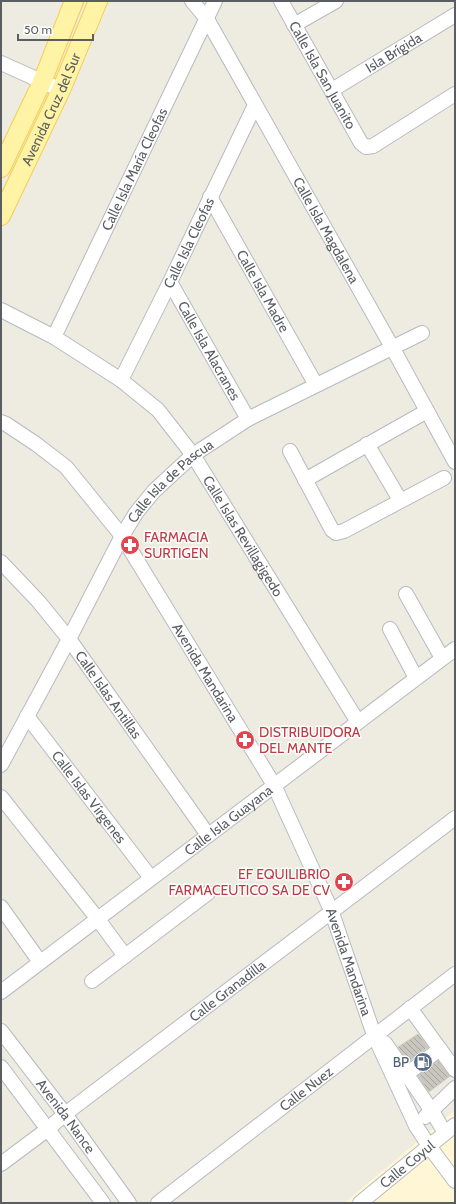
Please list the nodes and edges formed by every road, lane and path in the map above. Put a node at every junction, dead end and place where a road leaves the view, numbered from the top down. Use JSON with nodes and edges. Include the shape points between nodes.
{"nodes":[{"id":1,"x":74,"y":1,"type":"edge"},
{"id":2,"x":98,"y":1,"type":"edge"},
{"id":3,"x":192,"y":1,"type":"edge"},
{"id":4,"x":214,"y":1,"type":"edge"},
{"id":5,"x":281,"y":1,"type":"edge"},
{"id":6,"x":336,"y":1,"type":"edge"},
{"id":7,"x":455,"y":15,"type":"edge"},
{"id":8,"x":207,"y":19,"type":"junction"},
{"id":9,"x":294,"y":25,"type":"junction"},
{"id":10,"x":1,"y":63,"type":"edge"},
{"id":11,"x":42,"y":82,"type":"junction"},
{"id":12,"x":61,"y":90,"type":"junction"},
{"id":13,"x":332,"y":90,"type":"junction"},
{"id":14,"x":455,"y":94,"type":"edge"},
{"id":15,"x":254,"y":106,"type":"junction"},
{"id":16,"x":1,"y":168,"type":"edge"},
{"id":17,"x":210,"y":196,"type":"junction"},
{"id":18,"x":1,"y":216,"type":"edge"},
{"id":19,"x":170,"y":282,"type":"junction"},
{"id":20,"x":1,"y":310,"type":"edge"},
{"id":21,"x":422,"y":334,"type":"dead end"},
{"id":22,"x":54,"y":337,"type":"junction"},
{"id":23,"x":392,"y":347,"type":"junction"},
{"id":24,"x":120,"y":380,"type":"junction"},
{"id":25,"x":316,"y":386,"type":"junction"},
{"id":26,"x":427,"y":411,"type":"junction"},
{"id":27,"x":248,"y":419,"type":"junction"},
{"id":28,"x":1,"y":422,"type":"edge"},
{"id":29,"x":367,"y":444,"type":"junction"},
{"id":30,"x":290,"y":451,"type":"dead end"},
{"id":31,"x":193,"y":456,"type":"junction"},
{"id":32,"x":455,"y":462,"type":"edge"},
{"id":33,"x":444,"y":478,"type":"dead end"},
{"id":34,"x":305,"y":480,"type":"junction"},
{"id":35,"x":400,"y":500,"type":"junction"},
{"id":36,"x":122,"y":536,"type":"junction"},
{"id":37,"x":1,"y":562,"type":"edge"},
{"id":38,"x":406,"y":594,"type":"dead end"},
{"id":39,"x":390,"y":629,"type":"dead end"},
{"id":40,"x":69,"y":638,"type":"junction"},
{"id":41,"x":455,"y":649,"type":"edge"},
{"id":42,"x":442,"y":658,"type":"junction"},
{"id":43,"x":416,"y":678,"type":"junction"},
{"id":44,"x":27,"y":716,"type":"junction"},
{"id":45,"x":358,"y":722,"type":"junction"},
{"id":46,"x":1,"y":765,"type":"edge"},
{"id":47,"x":274,"y":785,"type":"junction"},
{"id":48,"x":1,"y":797,"type":"edge"},
{"id":49,"x":455,"y":818,"type":"edge"},
{"id":50,"x":208,"y":835,"type":"junction"},
{"id":51,"x":151,"y":878,"type":"junction"},
{"id":52,"x":208,"y":893,"type":"dead end"},
{"id":53,"x":1,"y":907,"type":"edge"},
{"id":54,"x":332,"y":910,"type":"junction"},
{"id":55,"x":97,"y":918,"type":"junction"},
{"id":56,"x":125,"y":956,"type":"junction"},
{"id":57,"x":40,"y":962,"type":"junction"},
{"id":58,"x":455,"y":974,"type":"edge"},
{"id":59,"x":92,"y":981,"type":"dead end"},
{"id":60,"x":1,"y":992,"type":"edge"},
{"id":61,"x":410,"y":1008,"type":"junction"},
{"id":62,"x":1,"y":1031,"type":"edge"},
{"id":63,"x":376,"y":1034,"type":"junction"},
{"id":64,"x":440,"y":1049,"type":"junction"},
{"id":65,"x":1,"y":1066,"type":"edge"},
{"id":66,"x":455,"y":1070,"type":"edge"},
{"id":67,"x":401,"y":1078,"type":"junction"},
{"id":68,"x":455,"y":1088,"type":"edge"},
{"id":69,"x":432,"y":1111,"type":"junction"},
{"id":70,"x":65,"y":1114,"type":"junction"},
{"id":71,"x":416,"y":1126,"type":"junction"},
{"id":72,"x":48,"y":1129,"type":"junction"},
{"id":73,"x":450,"y":1129,"type":"edge"},
{"id":74,"x":429,"y":1146,"type":"junction"},
{"id":75,"x":1,"y":1164,"type":"edge"},
{"id":76,"x":455,"y":1181,"type":"edge"},
{"id":77,"x":103,"y":1203,"type":"edge"},
{"id":78,"x":129,"y":1203,"type":"edge"},
{"id":79,"x":158,"y":1203,"type":"edge"},
{"id":80,"x":360,"y":1203,"type":"edge"}],
"edges":[{"from":1,"to":11,"type":"main road","name":"Avenida Cruz del Sur"},
{"from":2,"to":12,"type":"main road","name":"Avenida Cruz del Sur"},
{"from":3,"to":8,"type":"street","name":"Calle Isla Magdalena"},
{"from":4,"to":8,"type":"street","name":"Calle Isla María Cleofas"},
{"from":5,"to":9,"type":"street","name":"Calle Isla San Juanito"},
{"from":6,"to":9,"type":"street"},
{"from":7,"to":13,"type":"street","name":"Isla Brígida"},
{"from":8,"to":15,"type":"street","name":"Calle Isla Magdalena"},
{"from":8,"to":22,"type":"street","name":"Calle Isla María Cleofas"},
{"from":9,"to":13,"type":"street","name":"Calle Isla San Juanito"},
{"from":10,"to":11,"type":"street"},
{"from":11,"to":12,"type":"street"},
{"from":11,"to":16,"type":"main road","name":"Avenida Cruz del Sur"},
{"from":12,"to":18,"type":"main road","name":"Avenida Cruz del Sur"},
{"from":13,"to":14,"type":"street","name":"Calle Isla San Juanito","via":[[361,143],[366,147],[373,146]]},
{"from":15,"to":17,"type":"street","name":"Calle Isla Cleofas"},
{"from":15,"to":23,"type":"street","name":"Calle Isla Magdalena"},
{"from":17,"to":19,"type":"street","name":"Calle Isla Cleofas"},
{"from":17,"to":25,"type":"street","name":"Calle Isla Madre"},
{"from":19,"to":24,"type":"street","name":"Calle Isla Cleofas"},
{"from":19,"to":27,"type":"street","name":"Calle Isla Alacranes"},
{"from":20,"to":22,"type":"street","name":"Calle Islas Revillagigedo"},
{"from":21,"to":23,"type":"street","name":"Calle Isla de Pascua"},
{"from":22,"to":24,"type":"street","name":"Calle Islas Revillagigedo"},
{"from":23,"to":25,"type":"street","name":"Calle Isla de Pascua"},
{"from":23,"to":26,"type":"street","name":"Calle Isla Magdalena"},
{"from":24,"to":31,"type":"street","name":"Calle Islas Revillagigedo","via":[[158,410]]},
{"from":25,"to":27,"type":"street","name":"Calle Isla de Pascua"},
{"from":26,"to":29,"type":"street"},
{"from":26,"to":32,"type":"street","name":"Calle Isla Magdalena"},
{"from":27,"to":31,"type":"street","name":"Calle Isla de Pascua"},
{"from":28,"to":36,"type":"street","name":"Avenida Mandarina","via":[[66,466]]},
{"from":29,"to":34,"type":"street"},
{"from":29,"to":35,"type":"street"},
{"from":30,"to":34,"type":"street"},
{"from":31,"to":36,"type":"street","name":"Calle Isla de Pascua","via":[[154,491]]},
{"from":31,"to":45,"type":"street","name":"Calle Islas Revillagigedo"},
{"from":33,"to":35,"type":"street"},
{"from":34,"to":35,"type":"street","via":[[336,533]]},
{"from":36,"to":40,"type":"street","name":"Calle Isla de Pascua"},
{"from":36,"to":47,"type":"street","name":"Avenida Mandarina"},
{"from":37,"to":40,"type":"street","name":"Calle Islas Antillas"},
{"from":38,"to":42,"type":"street"},
{"from":39,"to":43,"type":"street"},
{"from":40,"to":44,"type":"street","name":"Calle Isla de Pascua"},
{"from":40,"to":50,"type":"street","name":"Calle Islas Antillas"},
{"from":41,"to":42,"type":"street","name":"Calle Isla Guayana"},
{"from":42,"to":43,"type":"street","name":"Calle Isla Guayana"},
{"from":43,"to":45,"type":"street","name":"Calle Isla Guayana"},
{"from":44,"to":46,"type":"street","name":"Calle Isla de Pascua"},
{"from":44,"to":51,"type":"street","name":"Calle Islas Vírgenes"},
{"from":45,"to":47,"type":"street","name":"Calle Isla Guayana"},
{"from":47,"to":50,"type":"street","name":"Calle Isla Guayana"},
{"from":47,"to":54,"type":"street","name":"Avenida Mandarina"},
{"from":48,"to":55,"type":"street"},
{"from":49,"to":54,"type":"street","name":"Calle Granadilla"},
{"from":50,"to":51,"type":"street","name":"Calle Isla Guayana"},
{"from":51,"to":55,"type":"street","name":"Calle Isla Guayana"},
{"from":52,"to":56,"type":"street"},
{"from":53,"to":57,"type":"street"},
{"from":54,"to":63,"type":"street","name":"Avenida Mandarina"},
{"from":54,"to":70,"type":"street","name":"Calle Granadilla"},
{"from":55,"to":56,"type":"street"},
{"from":55,"to":57,"type":"street","name":"Calle Isla Guayana"},
{"from":56,"to":59,"type":"street"},
{"from":57,"to":60,"type":"street","name":"Calle Isla Guayana"},
{"from":58,"to":61,"type":"street","name":"Calle Nuez"},
{"from":61,"to":63,"type":"street","name":"Calle Nuez"},
{"from":61,"to":64,"type":"street"},
{"from":62,"to":70,"type":"street","name":"Avenida Nance"},
{"from":63,"to":67,"type":"street","name":"Avenida Mandarina"},
{"from":63,"to":79,"type":"street","name":"Calle Nuez"},
{"from":64,"to":66,"type":"street"},
{"from":64,"to":67,"type":"street"},
{"from":65,"to":72,"type":"street","name":"Avenida Nance"},
{"from":67,"to":69,"type":"street"},
{"from":67,"to":71,"type":"street","name":"Avenida Mandarina"},
{"from":68,"to":69,"type":"street"},
{"from":69,"to":71,"type":"street"},
{"from":69,"to":73,"type":"street"},
{"from":70,"to":72,"type":"street","name":"Calle Granadilla"},
{"from":70,"to":78,"type":"street","name":"Avenida Nance"},
{"from":71,"to":74,"type":"street","name":"Avenida Mandarina"},
{"from":72,"to":75,"type":"street","name":"Calle Granadilla"},
{"from":72,"to":77,"type":"street","name":"Avenida Nance"},
{"from":73,"to":74,"type":"street","name":"Calle Coyul"},
{"from":74,"to":76,"type":"street","name":"Avenida Mandarina"},
{"from":74,"to":80,"type":"street","name":"Calle Coyul"}]}
